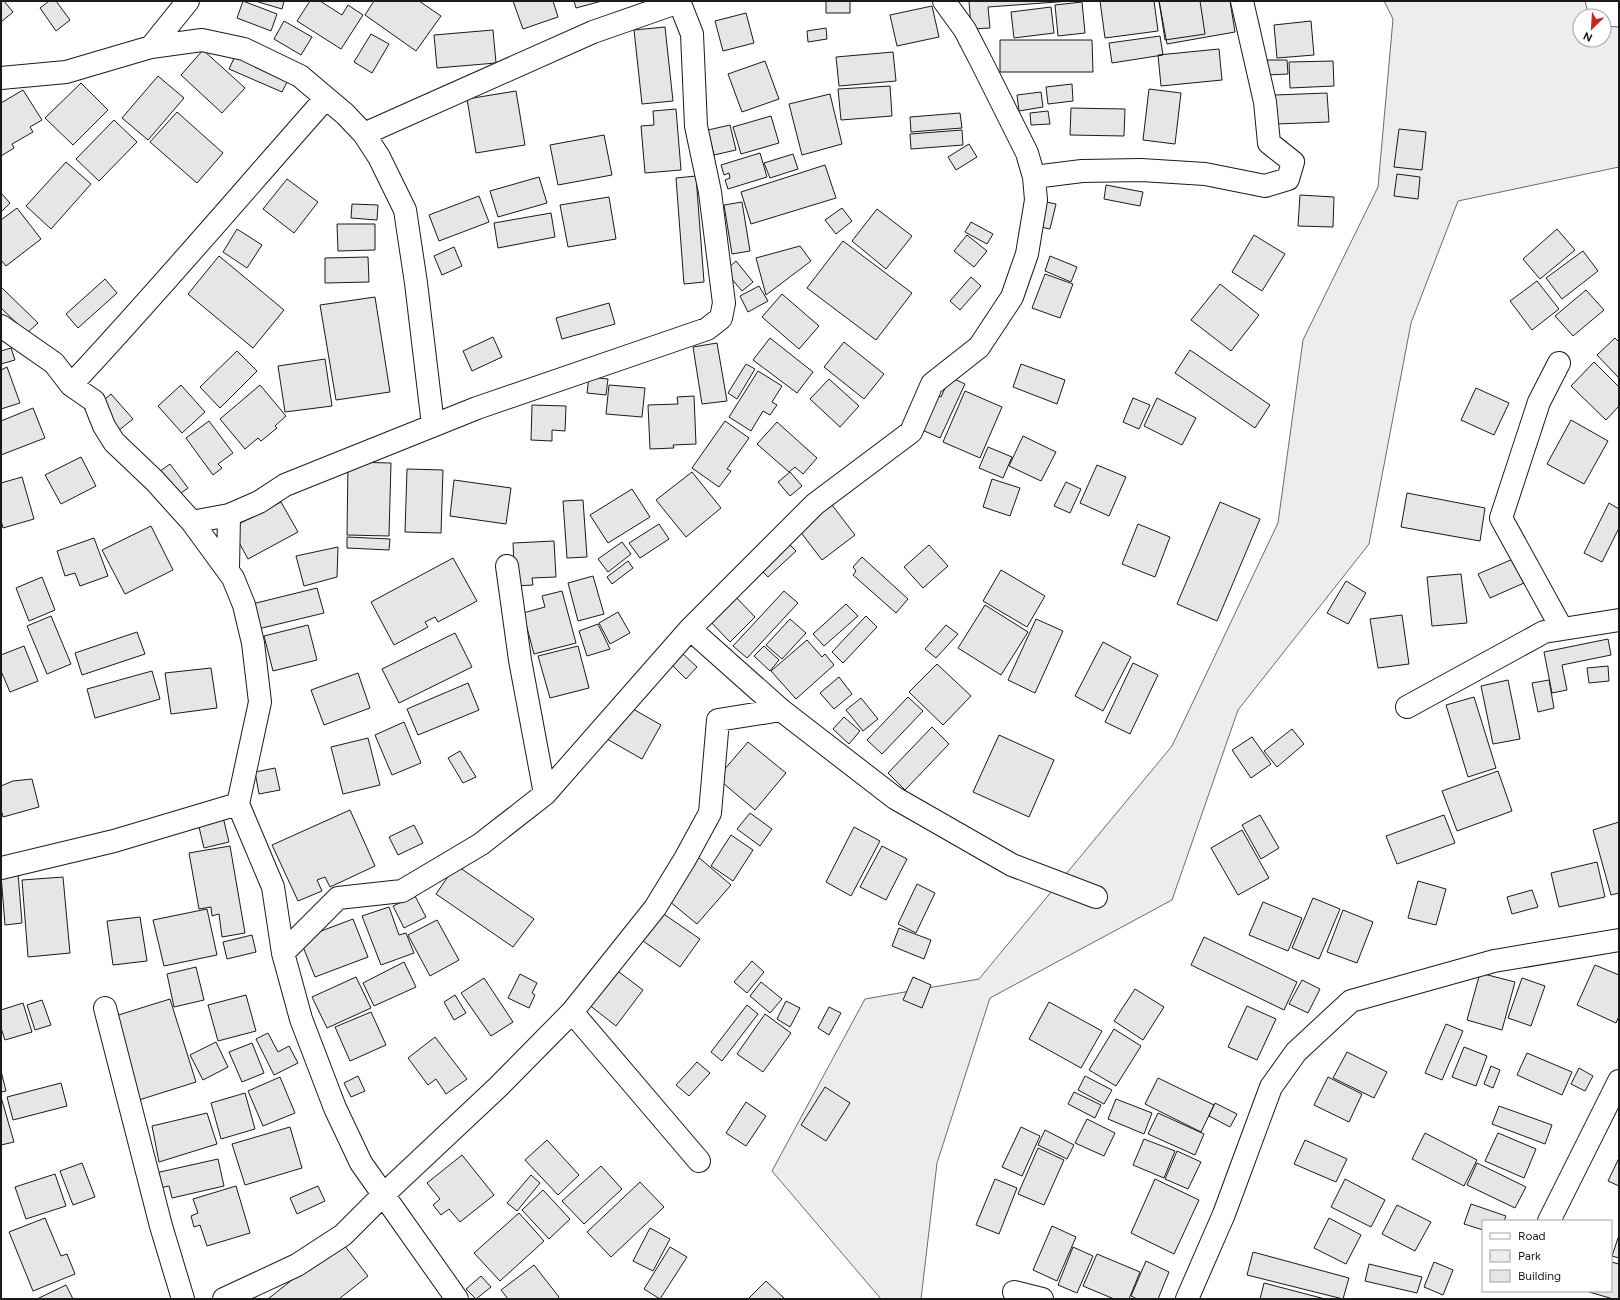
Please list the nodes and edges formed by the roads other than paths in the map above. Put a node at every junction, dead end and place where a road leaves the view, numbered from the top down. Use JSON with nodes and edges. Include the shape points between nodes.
{"nodes":[{"id":1,"x":188,"y":1,"type":"edge"},
{"id":2,"x":678,"y":1,"type":"edge"},
{"id":3,"x":944,"y":1,"type":"edge"},
{"id":4,"x":1242,"y":1,"type":"edge"},
{"id":5,"x":151,"y":47,"type":"junction"},
{"id":6,"x":1,"y":78,"type":"edge"},
{"id":7,"x":326,"y":98,"type":"junction"},
{"id":8,"x":364,"y":134,"type":"junction"},
{"id":9,"x":1034,"y":177,"type":"junction"},
{"id":10,"x":1,"y":326,"type":"edge"},
{"id":11,"x":1559,"y":362,"type":"dead end"},
{"id":12,"x":71,"y":385,"type":"junction"},
{"id":13,"x":433,"y":425,"type":"junction"},
{"id":14,"x":229,"y":514,"type":"junction"},
{"id":15,"x":192,"y":522,"type":"junction"},
{"id":16,"x":507,"y":566,"type":"dead end"},
{"id":17,"x":228,"y":570,"type":"junction"},
{"id":18,"x":1619,"y":620,"type":"edge"},
{"id":19,"x":690,"y":629,"type":"junction"},
{"id":20,"x":1562,"y":629,"type":"junction"},
{"id":21,"x":1408,"y":707,"type":"dead end"},
{"id":22,"x":781,"y":710,"type":"junction"},
{"id":23,"x":545,"y":794,"type":"junction"},
{"id":24,"x":238,"y":804,"type":"junction"},
{"id":25,"x":1,"y":868,"type":"edge"},
{"id":26,"x":1096,"y":898,"type":"dead end"},
{"id":27,"x":1619,"y":940,"type":"edge"},
{"id":28,"x":284,"y":953,"type":"junction"},
{"id":29,"x":105,"y":1008,"type":"dead end"},
{"id":30,"x":572,"y":1012,"type":"junction"},
{"id":31,"x":1619,"y":1081,"type":"edge"},
{"id":32,"x":699,"y":1161,"type":"dead end"},
{"id":33,"x":383,"y":1195,"type":"junction"},
{"id":34,"x":1550,"y":1220,"type":"edge"},
{"id":35,"x":1014,"y":1292,"type":"dead end"},
{"id":36,"x":183,"y":1299,"type":"edge"},
{"id":37,"x":224,"y":1299,"type":"edge"},
{"id":38,"x":457,"y":1299,"type":"edge"},
{"id":39,"x":1042,"y":1299,"type":"edge"},
{"id":40,"x":1187,"y":1299,"type":"edge"}],
"edges":[{"from":1,"to":5,"type":"street"},
{"from":2,"to":8,"type":"street","via":[[593,32]]},
{"from":2,"to":13,"type":"street","via":[[692,34],[696,126],[711,199],[724,303],[721,318],[707,329]]},
{"from":3,"to":9,"type":"street","via":[[965,30],[982,63],[1027,153]]},
{"from":4,"to":9,"type":"street","via":[[1264,102],[1269,144],[1293,162],[1288,179],[1265,186],[1205,174],[1141,170],[1082,171]]},
{"from":5,"to":6,"type":"street","via":[[66,72]]},
{"from":5,"to":7,"type":"street","via":[[202,40],[244,50],[300,76]]},
{"from":7,"to":8,"type":"street"},
{"from":7,"to":12,"type":"street","via":[[135,317]]},
{"from":8,"to":13,"type":"street","via":[[379,157],[405,210]]},
{"from":9,"to":19,"type":"street","via":[[1036,200],[1027,254],[1012,297],[979,347],[932,384],[911,432],[815,504]]},
{"from":10,"to":12,"type":"street","via":[[54,363]]},
{"from":11,"to":20,"type":"street","via":[[1539,402],[1501,518]]},
{"from":12,"to":15,"type":"street","via":[[94,401],[114,442],[155,481]]},
{"from":13,"to":14,"type":"street","via":[[285,485],[259,502]]},
{"from":14,"to":15,"type":"street"},
{"from":14,"to":17,"type":"street"},
{"from":15,"to":17,"type":"street"},
{"from":16,"to":23,"type":"street","via":[[520,660]]},
{"from":17,"to":24,"type":"street","via":[[244,605],[253,643],[260,702]]},
{"from":18,"to":20,"type":"street"},
{"from":19,"to":22,"type":"street"},
{"from":19,"to":23,"type":"street"},
{"from":20,"to":21,"type":"street","via":[[1544,632]]},
{"from":22,"to":26,"type":"street","via":[[895,798],[1012,865]]},
{"from":22,"to":30,"type":"street","via":[[718,720],[710,813],[655,908]]},
{"from":23,"to":28,"type":"street","via":[[481,844],[402,891],[338,898]]},
{"from":24,"to":25,"type":"street","via":[[114,841]]},
{"from":24,"to":28,"type":"street","via":[[273,887]]},
{"from":27,"to":40,"type":"street","via":[[1494,961],[1351,1001],[1296,1052],[1271,1087],[1224,1214]]},
{"from":28,"to":33,"type":"street","via":[[301,1019],[335,1108],[361,1163]]},
{"from":29,"to":36,"type":"street","via":[[161,1226]]},
{"from":30,"to":32,"type":"street"},
{"from":30,"to":33,"type":"street","via":[[498,1088]]},
{"from":31,"to":34,"type":"street"},
{"from":33,"to":37,"type":"street","via":[[344,1235],[297,1265]]},
{"from":33,"to":38,"type":"street"},
{"from":35,"to":39,"type":"street"}]}
